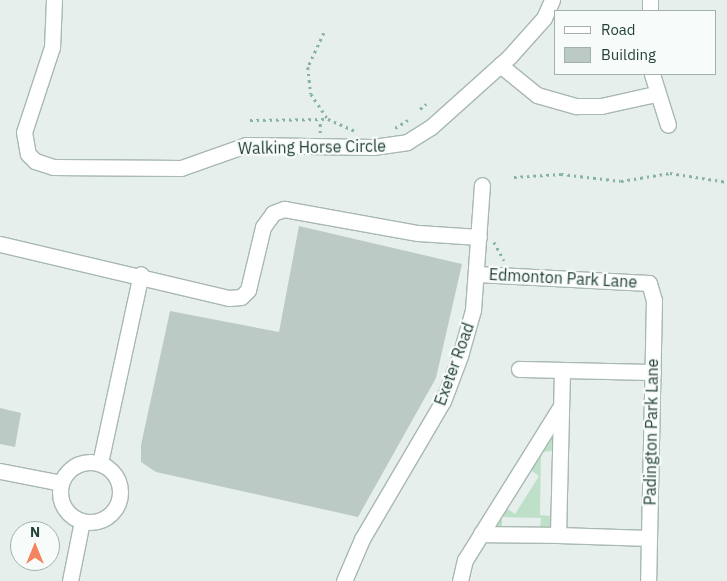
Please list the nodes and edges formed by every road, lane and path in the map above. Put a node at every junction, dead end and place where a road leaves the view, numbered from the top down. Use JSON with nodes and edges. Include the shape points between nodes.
{"nodes":[{"id":1,"x":54,"y":0,"type":"edge"},
{"id":2,"x":552,"y":0,"type":"edge"},
{"id":3,"x":324,"y":33,"type":"dead end"},
{"id":4,"x":500,"y":65,"type":"junction"},
{"id":5,"x":652,"y":75,"type":"edge"},
{"id":6,"x":655,"y":94,"type":"junction"},
{"id":7,"x":426,"y":104,"type":"dead end"},
{"id":8,"x":420,"y":109,"type":"dead end"},
{"id":9,"x":328,"y":118,"type":"junction"},
{"id":10,"x":250,"y":120,"type":"dead end"},
{"id":11,"x":408,"y":120,"type":"dead end"},
{"id":12,"x":320,"y":122,"type":"junction"},
{"id":13,"x":668,"y":125,"type":"dead end"},
{"id":14,"x":388,"y":131,"type":"dead end"},
{"id":15,"x":358,"y":132,"type":"dead end"},
{"id":16,"x":320,"y":138,"type":"dead end"},
{"id":17,"x":514,"y":177,"type":"dead end"},
{"id":18,"x":727,"y":182,"type":"edge"},
{"id":19,"x":482,"y":184,"type":"dead end"},
{"id":20,"x":486,"y":239,"type":"junction"},
{"id":21,"x":0,"y":244,"type":"edge"},
{"id":22,"x":512,"y":262,"type":"dead end"},
{"id":23,"x":140,"y":274,"type":"junction"},
{"id":24,"x":477,"y":274,"type":"junction"},
{"id":25,"x":649,"y":283,"type":"joint"},
{"id":26,"x":519,"y":369,"type":"dead end"},
{"id":27,"x":562,"y":370,"type":"junction"},
{"id":28,"x":653,"y":372,"type":"junction"},
{"id":29,"x":559,"y":409,"type":"junction"},
{"id":30,"x":100,"y":463,"type":"junction"},
{"id":31,"x":0,"y":471,"type":"edge"},
{"id":32,"x":61,"y":483,"type":"junction"},
{"id":33,"x":82,"y":521,"type":"junction"},
{"id":34,"x":481,"y":534,"type":"junction"},
{"id":35,"x":558,"y":535,"type":"junction"},
{"id":36,"x":649,"y":538,"type":"junction"},
{"id":37,"x":70,"y":581,"type":"edge"},
{"id":38,"x":344,"y":581,"type":"edge"},
{"id":39,"x":460,"y":581,"type":"edge"},
{"id":40,"x":648,"y":581,"type":"edge"}],
"edges":[{"from":1,"to":4,"type":"street","name":"Walking Horse Circle","via":[[52,48],[24,132],[28,154],[53,167],[181,168],[246,145],[373,147],[407,142],[431,127]]},
{"from":2,"to":4,"type":"street","name":"Walking Horse Circle","via":[[544,18]]},
{"from":3,"to":9,"type":"path","via":[[313,50],[308,74],[311,94]]},
{"from":4,"to":6,"type":"street","via":[[536,95],[576,106],[601,106]]},
{"from":5,"to":6,"type":"street"},
{"from":6,"to":13,"type":"street"},
{"from":7,"to":8,"type":"path"},
{"from":9,"to":12,"type":"path"},
{"from":9,"to":15,"type":"path"},
{"from":10,"to":12,"type":"path"},
{"from":11,"to":14,"type":"path"},
{"from":12,"to":16,"type":"path"},
{"from":17,"to":18,"type":"path","via":[[560,174],[621,181],[670,173]]},
{"from":19,"to":20,"type":"street","name":"Exeter Road"},
{"from":20,"to":22,"type":"path","via":[[500,258]]},
{"from":20,"to":23,"type":"street","via":[[427,234],[284,209],[273,213],[263,227],[248,290],[241,297]]},
{"from":20,"to":24,"type":"street","name":"Exeter Road"},
{"from":21,"to":23,"type":"street"},
{"from":23,"to":30,"type":"street"},
{"from":24,"to":25,"type":"street","name":"Edmonton Park Lane"},
{"from":24,"to":38,"type":"street","name":"Exeter Road","via":[[468,331],[443,401],[362,539]]},
{"from":25,"to":28,"type":"street","name":"Padington Park Lane","via":[[654,300]]},
{"from":26,"to":27,"type":"street"},
{"from":27,"to":28,"type":"street"},
{"from":27,"to":29,"type":"street"},
{"from":28,"to":36,"type":"street","name":"Padington Park Lane"},
{"from":29,"to":34,"type":"street"},
{"from":29,"to":35,"type":"street"},
{"from":30,"to":32,"type":"street","via":[[72,468]]},
{"from":30,"to":33,"type":"street","via":[[114,473],[120,498],[102,520]]},
{"from":31,"to":32,"type":"street"},
{"from":32,"to":33,"type":"street","via":[[62,502]]},
{"from":33,"to":37,"type":"street"},
{"from":34,"to":35,"type":"street"},
{"from":34,"to":39,"type":"street","via":[[465,560]]},
{"from":35,"to":36,"type":"street"},
{"from":36,"to":40,"type":"street","name":"Padington Park Lane"}]}
